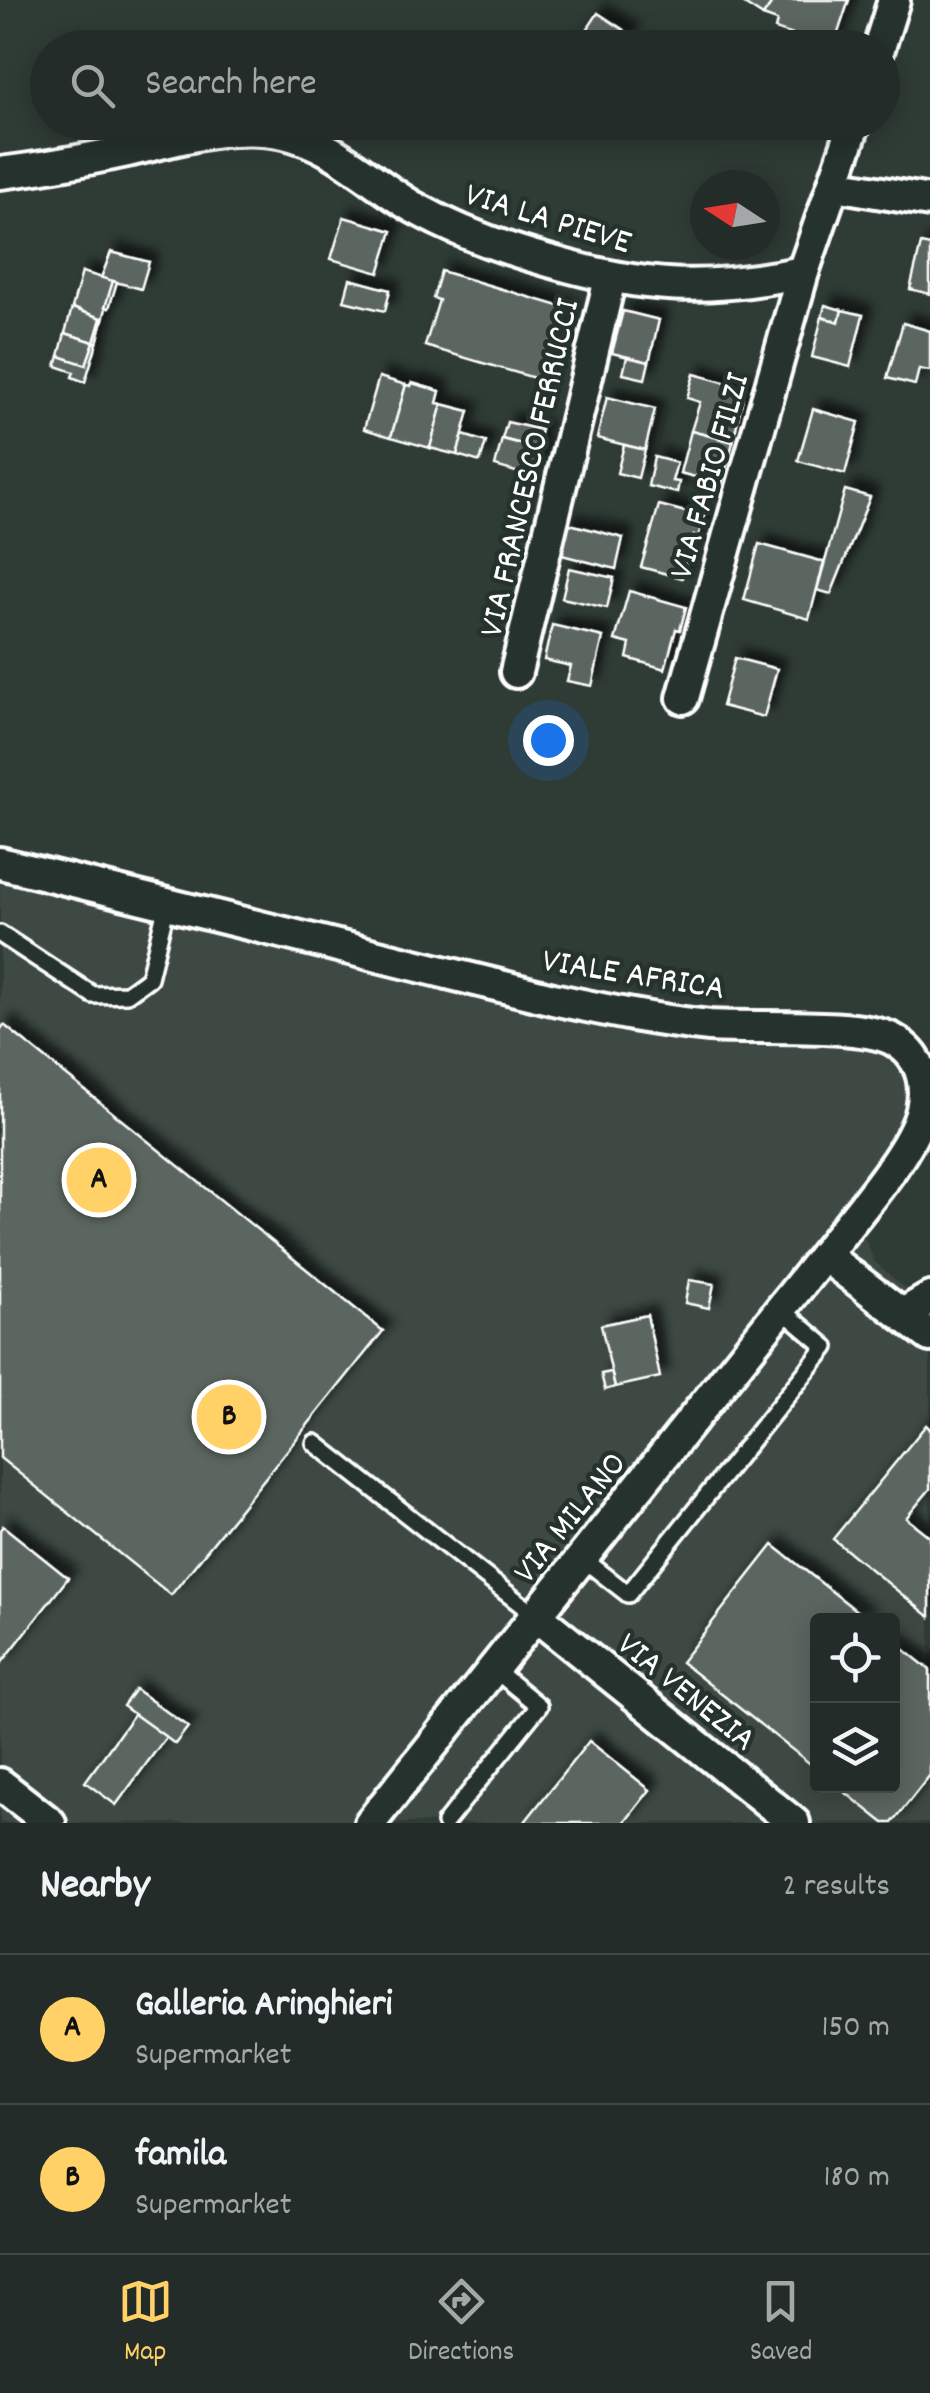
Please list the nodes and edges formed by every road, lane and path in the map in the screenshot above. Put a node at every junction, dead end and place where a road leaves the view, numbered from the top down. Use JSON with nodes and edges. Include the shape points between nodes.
{"nodes":[{"id":1,"x":894,"y":0,"type":"edge"},
{"id":2,"x":884,"y":30,"type":"edge"},
{"id":3,"x":177,"y":140,"type":"edge"},
{"id":4,"x":305,"y":140,"type":"edge"},
{"id":5,"x":849,"y":140,"type":"edge"},
{"id":6,"x":0,"y":173,"type":"edge"},
{"id":7,"x":835,"y":185,"type":"junction"},
{"id":8,"x":930,"y":200,"type":"edge"},
{"id":9,"x":803,"y":272,"type":"junction"},
{"id":10,"x":610,"y":279,"type":"junction"},
{"id":11,"x":516,"y":672,"type":"dead end"},
{"id":12,"x":683,"y":698,"type":"dead end"},
{"id":13,"x":0,"y":863,"type":"edge"},
{"id":14,"x":167,"y":904,"type":"junction"},
{"id":15,"x":0,"y":934,"type":"edge"},
{"id":16,"x":824,"y":1255,"type":"junction"},
{"id":17,"x":930,"y":1298,"type":"edge"},
{"id":18,"x":781,"y":1309,"type":"junction"},
{"id":19,"x":904,"y":1314,"type":"junction"},
{"id":20,"x":930,"y":1336,"type":"edge"},
{"id":21,"x":314,"y":1443,"type":"dead end"},
{"id":22,"x":582,"y":1558,"type":"junction"},
{"id":23,"x":536,"y":1616,"type":"junction"},
{"id":24,"x":494,"y":1668,"type":"junction"},
{"id":25,"x":0,"y":1784,"type":"edge"},
{"id":26,"x":50,"y":1823,"type":"edge"},
{"id":27,"x":370,"y":1823,"type":"edge"},
{"id":28,"x":445,"y":1823,"type":"edge"},
{"id":29,"x":794,"y":1823,"type":"edge"}],
"edges":[{"from":1,"to":2,"type":"street"},
{"from":3,"to":6,"type":"street","name":"VIA LA PIEVE"},
{"from":4,"to":10,"type":"street","name":"VIA LA PIEVE","via":[[463,233]]},
{"from":5,"to":7,"type":"street","name":"VIA FABIO FILZI"},
{"from":7,"to":8,"type":"street"},
{"from":7,"to":9,"type":"street","name":"VIA FABIO FILZI"},
{"from":9,"to":10,"type":"street","name":"VIA LA PIEVE","via":[[683,286]]},
{"from":9,"to":12,"type":"street","name":"VIA FABIO FILZI"},
{"from":10,"to":11,"type":"street","name":"VIA FRANCESCO FERRUCCI"},
{"from":13,"to":14,"type":"street","name":"VIALE AFRICA"},
{"from":14,"to":15,"type":"lane","via":[[149,978],[127,994],[94,995]]},
{"from":14,"to":16,"type":"street","name":"VIALE AFRICA","via":[[629,1015],[890,1038],[920,1067],[918,1123]]},
{"from":16,"to":18,"type":"street","name":"VIA MILANO"},
{"from":16,"to":19,"type":"street"},
{"from":17,"to":19,"type":"street"},
{"from":18,"to":22,"type":"street","name":"VIA MILANO"},
{"from":18,"to":22,"type":"lane","via":[[826,1346],[777,1408],[628,1594]]},
{"from":19,"to":20,"type":"street"},
{"from":21,"to":23,"type":"lane"},
{"from":22,"to":23,"type":"street","name":"VIA MILANO"},
{"from":23,"to":24,"type":"street","name":"VIA MILANO"},
{"from":23,"to":29,"type":"street","name":"VIA VENEZIA"},
{"from":24,"to":27,"type":"street","name":"VIA MILANO"},
{"from":24,"to":28,"type":"lane","via":[[538,1706]]},
{"from":25,"to":26,"type":"street"}]}
